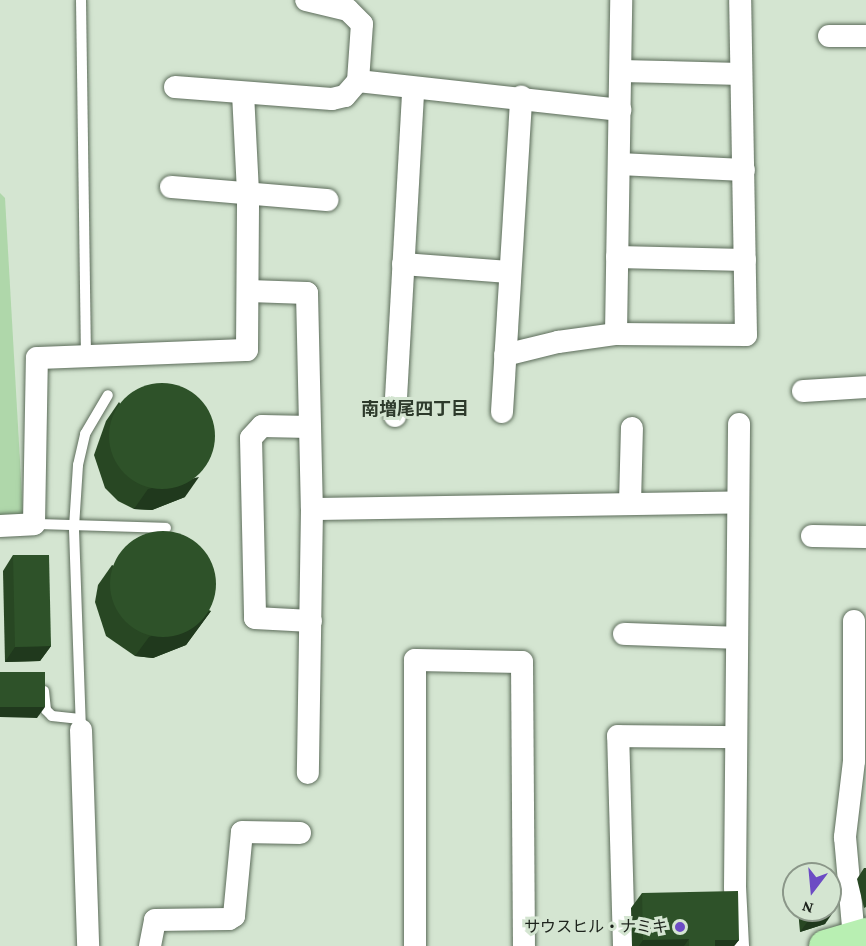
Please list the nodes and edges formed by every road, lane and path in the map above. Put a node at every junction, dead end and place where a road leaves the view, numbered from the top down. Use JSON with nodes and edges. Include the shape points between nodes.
{"nodes":[{"id":1,"x":81,"y":0,"type":"edge"},
{"id":2,"x":621,"y":0,"type":"edge"},
{"id":3,"x":740,"y":0,"type":"edge"},
{"id":4,"x":312,"y":1,"type":"edge"},
{"id":5,"x":829,"y":36,"type":"dead end"},
{"id":6,"x":866,"y":36,"type":"edge"},
{"id":7,"x":621,"y":70,"type":"junction"},
{"id":8,"x":741,"y":74,"type":"junction"},
{"id":9,"x":358,"y":81,"type":"junction"},
{"id":10,"x":175,"y":87,"type":"dead end"},
{"id":11,"x":413,"y":89,"type":"junction"},
{"id":12,"x":243,"y":93,"type":"junction"},
{"id":13,"x":521,"y":98,"type":"junction"},
{"id":14,"x":620,"y":110,"type":"junction"},
{"id":15,"x":619,"y":164,"type":"junction"},
{"id":16,"x":744,"y":170,"type":"junction"},
{"id":17,"x":171,"y":187,"type":"dead end"},
{"id":18,"x":249,"y":192,"type":"junction"},
{"id":19,"x":327,"y":200,"type":"dead end"},
{"id":20,"x":617,"y":257,"type":"junction"},
{"id":21,"x":745,"y":260,"type":"junction"},
{"id":22,"x":403,"y":264,"type":"junction"},
{"id":23,"x":509,"y":272,"type":"junction"},
{"id":24,"x":249,"y":291,"type":"junction"},
{"id":25,"x":616,"y":334,"type":"junction"},
{"id":26,"x":86,"y":354,"type":"junction"},
{"id":27,"x":505,"y":355,"type":"junction"},
{"id":28,"x":866,"y":387,"type":"edge"},
{"id":29,"x":803,"y":391,"type":"dead end"},
{"id":30,"x":108,"y":395,"type":"dead end"},
{"id":31,"x":502,"y":412,"type":"dead end"},
{"id":32,"x":395,"y":416,"type":"dead end"},
{"id":33,"x":739,"y":424,"type":"dead end"},
{"id":34,"x":310,"y":427,"type":"junction"},
{"id":35,"x":632,"y":428,"type":"dead end"},
{"id":36,"x":738,"y":501,"type":"junction"},
{"id":37,"x":630,"y":503,"type":"junction"},
{"id":38,"x":312,"y":509,"type":"junction"},
{"id":39,"x":34,"y":524,"type":"junction"},
{"id":40,"x":0,"y":526,"type":"edge"},
{"id":41,"x":74,"y":527,"type":"junction"},
{"id":42,"x":166,"y":528,"type":"edge"},
{"id":43,"x":812,"y":536,"type":"dead end"},
{"id":44,"x":866,"y":537,"type":"edge"},
{"id":45,"x":310,"y":621,"type":"junction"},
{"id":46,"x":854,"y":621,"type":"dead end"},
{"id":47,"x":624,"y":634,"type":"dead end"},
{"id":48,"x":737,"y":638,"type":"junction"},
{"id":49,"x":44,"y":682,"type":"edge"},
{"id":50,"x":81,"y":724,"type":"junction"},
{"id":51,"x":736,"y":737,"type":"junction"},
{"id":52,"x":308,"y":773,"type":"dead end"},
{"id":53,"x":300,"y":833,"type":"dead end"},
{"id":54,"x":848,"y":939,"type":"edge"},
{"id":55,"x":88,"y":946,"type":"edge"},
{"id":56,"x":150,"y":946,"type":"edge"},
{"id":57,"x":415,"y":946,"type":"edge"},
{"id":58,"x":524,"y":946,"type":"edge"},
{"id":59,"x":624,"y":946,"type":"edge"},
{"id":60,"x":738,"y":946,"type":"edge"}],
"edges":[{"from":1,"to":26,"type":"lane"},
{"from":2,"to":7,"type":"street"},
{"from":3,"to":8,"type":"street"},
{"from":4,"to":9,"type":"street","via":[[348,10],[362,24]]},
{"from":5,"to":6,"type":"street"},
{"from":7,"to":8,"type":"street"},
{"from":7,"to":14,"type":"street"},
{"from":8,"to":16,"type":"street"},
{"from":9,"to":11,"type":"street"},
{"from":9,"to":12,"type":"street","via":[[345,96],[332,99]]},
{"from":10,"to":12,"type":"street"},
{"from":11,"to":13,"type":"street"},
{"from":11,"to":22,"type":"street"},
{"from":12,"to":18,"type":"street"},
{"from":13,"to":14,"type":"street"},
{"from":13,"to":23,"type":"street"},
{"from":14,"to":15,"type":"street"},
{"from":15,"to":16,"type":"street"},
{"from":15,"to":20,"type":"street"},
{"from":16,"to":21,"type":"street"},
{"from":17,"to":18,"type":"street"},
{"from":18,"to":19,"type":"street"},
{"from":18,"to":24,"type":"street"},
{"from":20,"to":21,"type":"street"},
{"from":20,"to":25,"type":"street"},
{"from":21,"to":25,"type":"street","via":[[746,335]]},
{"from":22,"to":23,"type":"street"},
{"from":22,"to":32,"type":"street"},
{"from":23,"to":27,"type":"street"},
{"from":24,"to":26,"type":"street","via":[[248,350]]},
{"from":24,"to":34,"type":"street","via":[[307,293]]},
{"from":25,"to":27,"type":"street"},
{"from":26,"to":39,"type":"street","via":[[37,358]]},
{"from":27,"to":31,"type":"street"},
{"from":28,"to":29,"type":"street"},
{"from":30,"to":41,"type":"lane","via":[[80,449]]},
{"from":33,"to":36,"type":"street"},
{"from":34,"to":38,"type":"street"},
{"from":34,"to":45,"type":"street","via":[[262,426],[251,438],[255,618]]},
{"from":35,"to":37,"type":"street"},
{"from":36,"to":37,"type":"street"},
{"from":36,"to":48,"type":"street"},
{"from":37,"to":38,"type":"street"},
{"from":38,"to":45,"type":"street"},
{"from":39,"to":40,"type":"street"},
{"from":39,"to":41,"type":"lane"},
{"from":41,"to":42,"type":"lane"},
{"from":41,"to":50,"type":"lane"},
{"from":43,"to":44,"type":"street"},
{"from":45,"to":52,"type":"street"},
{"from":46,"to":54,"type":"street","via":[[854,761],[845,837]]},
{"from":47,"to":48,"type":"street"},
{"from":48,"to":51,"type":"street"},
{"from":49,"to":50,"type":"lane","via":[[46,710]]},
{"from":50,"to":55,"type":"street"},
{"from":51,"to":59,"type":"street","via":[[618,736]]},
{"from":51,"to":60,"type":"street"},
{"from":53,"to":56,"type":"street","via":[[242,832],[234,916],[155,920]]},
{"from":57,"to":58,"type":"street","via":[[415,660],[522,662]]}]}
